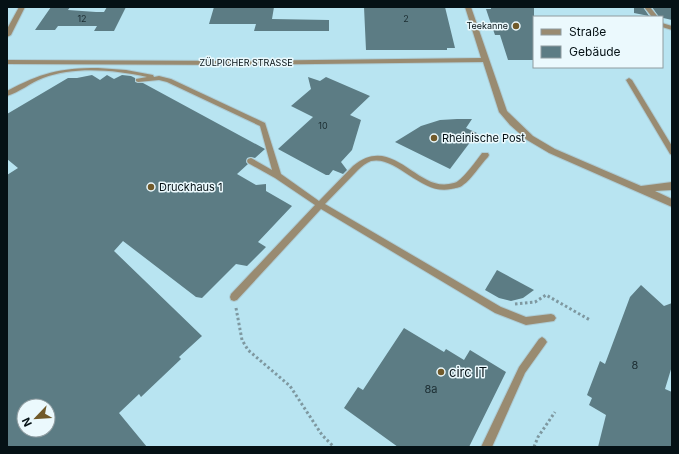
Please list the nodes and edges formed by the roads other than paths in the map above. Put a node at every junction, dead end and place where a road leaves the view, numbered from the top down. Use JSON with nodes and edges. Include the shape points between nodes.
{"nodes":[{"id":1,"x":22,"y":7,"type":"edge"},
{"id":2,"x":468,"y":7,"type":"edge"},
{"id":3,"x":647,"y":7,"type":"edge"},
{"id":4,"x":654,"y":16,"type":"edge"},
{"id":5,"x":7,"y":35,"type":"edge"},
{"id":6,"x":485,"y":60,"type":"junction"},
{"id":7,"x":7,"y":62,"type":"edge"},
{"id":8,"x":159,"y":78,"type":"junction"},
{"id":9,"x":138,"y":80,"type":"dead end"},
{"id":10,"x":629,"y":80,"type":"dead end"},
{"id":11,"x":7,"y":94,"type":"edge"},
{"id":12,"x":672,"y":152,"type":"edge"},
{"id":13,"x":485,"y":155,"type":"dead end"},
{"id":14,"x":251,"y":162,"type":"dead end"},
{"id":15,"x":278,"y":176,"type":"junction"},
{"id":16,"x":672,"y":186,"type":"edge"},
{"id":17,"x":642,"y":189,"type":"junction"},
{"id":18,"x":672,"y":203,"type":"edge"},
{"id":19,"x":320,"y":205,"type":"junction"},
{"id":20,"x":234,"y":297,"type":"road end"},
{"id":21,"x":551,"y":318,"type":"dead end"},
{"id":22,"x":542,"y":342,"type":"dead end"},
{"id":23,"x":486,"y":447,"type":"edge"}],
"edges":[{"from":1,"to":5,"type":"street"},
{"from":2,"to":6,"type":"street"},
{"from":3,"to":4,"type":"lane"},
{"from":6,"to":7,"type":"street","name":"ZÜLPICHER STRASSE"},
{"from":6,"to":17,"type":"street","via":[[503,112],[530,138]]},
{"from":8,"to":9,"type":"lane"},
{"from":8,"to":11,"type":"lane","via":[[118,71],[58,71],[31,80]]},
{"from":8,"to":15,"type":"lane","via":[[169,80],[263,125]]},
{"from":10,"to":12,"type":"lane"},
{"from":13,"to":19,"type":"lane","via":[[460,184],[441,187],[383,158],[372,158],[362,162]]},
{"from":14,"to":15,"type":"lane"},
{"from":15,"to":19,"type":"lane"},
{"from":16,"to":17,"type":"street"},
{"from":17,"to":18,"type":"street"},
{"from":19,"to":20,"type":"lane"},
{"from":19,"to":21,"type":"lane","via":[[498,310],[526,321]]},
{"from":22,"to":23,"type":"lane","via":[[522,370]]}]}
